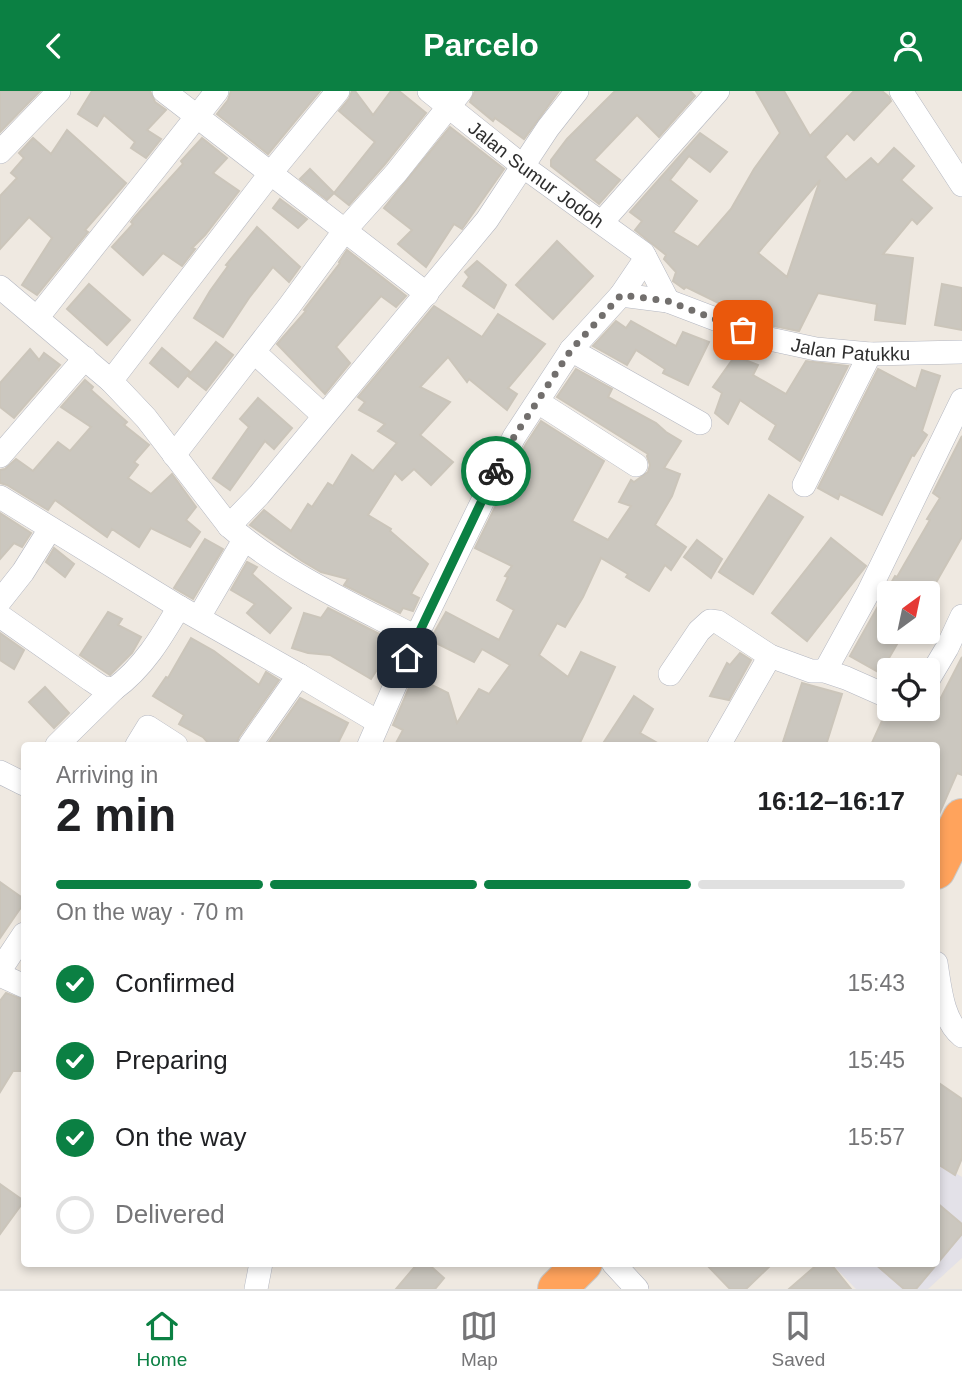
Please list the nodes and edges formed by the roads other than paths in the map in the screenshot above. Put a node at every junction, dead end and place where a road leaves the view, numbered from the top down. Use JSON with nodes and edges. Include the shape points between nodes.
{"nodes":[{"id":1,"x":59,"y":91,"type":"edge"},
{"id":2,"x":164,"y":91,"type":"edge"},
{"id":3,"x":217,"y":91,"type":"edge"},
{"id":4,"x":338,"y":91,"type":"edge"},
{"id":5,"x":429,"y":91,"type":"edge"},
{"id":6,"x":576,"y":91,"type":"edge"},
{"id":7,"x":718,"y":91,"type":"edge"},
{"id":8,"x":901,"y":91,"type":"edge"},
{"id":9,"x":455,"y":99,"type":"edge"},
{"id":10,"x":197,"y":115,"type":"junction"},
{"id":11,"x":0,"y":152,"type":"edge"},
{"id":12,"x":524,"y":167,"type":"junction"},
{"id":13,"x":270,"y":174,"type":"junction"},
{"id":14,"x":962,"y":185,"type":"edge"},
{"id":15,"x":602,"y":222,"type":"junction"},
{"id":16,"x":345,"y":230,"type":"junction"},
{"id":17,"x":645,"y":257,"type":"junction"},
{"id":18,"x":2,"y":293,"type":"edge"},
{"id":19,"x":427,"y":294,"type":"junction"},
{"id":20,"x":621,"y":295,"type":"junction"},
{"id":21,"x":668,"y":301,"type":"junction"},
{"id":22,"x":37,"y":318,"type":"junction"},
{"id":23,"x":571,"y":350,"type":"junction"},
{"id":24,"x":254,"y":352,"type":"junction"},
{"id":25,"x":962,"y":352,"type":"edge"},
{"id":26,"x":870,"y":354,"type":"junction"},
{"id":27,"x":85,"y":358,"type":"junction"},
{"id":28,"x":111,"y":381,"type":"junction"},
{"id":29,"x":962,"y":400,"type":"edge"},
{"id":30,"x":538,"y":402,"type":"junction"},
{"id":31,"x":324,"y":416,"type":"junction"},
{"id":32,"x":700,"y":423,"type":"dead end"},
{"id":33,"x":173,"y":455,"type":"junction"},
{"id":34,"x":0,"y":456,"type":"edge"},
{"id":35,"x":636,"y":465,"type":"dead end"},
{"id":36,"x":804,"y":485,"type":"dead end"},
{"id":37,"x":0,"y":497,"type":"edge"},
{"id":38,"x":50,"y":529,"type":"junction"},
{"id":39,"x":236,"y":533,"type":"junction"},
{"id":40,"x":0,"y":601,"type":"edge"},
{"id":41,"x":189,"y":612,"type":"junction"},
{"id":42,"x":0,"y":616,"type":"edge"},
{"id":43,"x":962,"y":616,"type":"edge"},
{"id":44,"x":416,"y":636,"type":"junction"},
{"id":45,"x":771,"y":656,"type":"junction"},
{"id":46,"x":940,"y":660,"type":"edge"},
{"id":47,"x":825,"y":671,"type":"junction"},
{"id":48,"x":670,"y":674,"type":"dead end"},
{"id":49,"x":299,"y":675,"type":"junction"},
{"id":50,"x":114,"y":689,"type":"junction"},
{"id":51,"x":877,"y":692,"type":"edge"},
{"id":52,"x":378,"y":722,"type":"junction"},
{"id":53,"x":142,"y":736,"type":"edge"},
{"id":54,"x":60,"y":742,"type":"edge"},
{"id":55,"x":121,"y":742,"type":"edge"},
{"id":56,"x":165,"y":742,"type":"edge"},
{"id":57,"x":252,"y":742,"type":"edge"},
{"id":58,"x":370,"y":742,"type":"edge"},
{"id":59,"x":721,"y":742,"type":"edge"},
{"id":60,"x":0,"y":772,"type":"edge"},
{"id":61,"x":21,"y":782,"type":"edge"},
{"id":62,"x":962,"y":818,"type":"edge"},
{"id":63,"x":940,"y":862,"type":"edge"},
{"id":64,"x":21,"y":939,"type":"edge"},
{"id":65,"x":0,"y":973,"type":"edge"},
{"id":66,"x":21,"y":984,"type":"edge"},
{"id":67,"x":940,"y":984,"type":"edge"},
{"id":68,"x":962,"y":1036,"type":"edge"},
{"id":69,"x":260,"y":1267,"type":"edge"},
{"id":70,"x":617,"y":1267,"type":"edge"},
{"id":71,"x":256,"y":1289,"type":"edge"},
{"id":72,"x":637,"y":1289,"type":"edge"}],
"edges":[{"from":1,"to":11,"type":"street"},
{"from":2,"to":10,"type":"street"},
{"from":3,"to":10,"type":"street"},
{"from":4,"to":13,"type":"street"},
{"from":5,"to":9,"type":"street","name":"Jalan Sumur Jodoh"},
{"from":6,"to":12,"type":"street"},
{"from":7,"to":15,"type":"street"},
{"from":8,"to":14,"type":"street"},
{"from":9,"to":12,"type":"street","name":"Jalan Sumur Jodoh"},
{"from":9,"to":16,"type":"street"},
{"from":10,"to":13,"type":"street"},
{"from":10,"to":22,"type":"street"},
{"from":12,"to":15,"type":"street","name":"Jalan Sumur Jodoh"},
{"from":12,"to":19,"type":"street"},
{"from":13,"to":16,"type":"street"},
{"from":13,"to":28,"type":"street"},
{"from":15,"to":17,"type":"street","name":"Jalan Sumur Jodoh"},
{"from":16,"to":19,"type":"street"},
{"from":16,"to":24,"type":"street"},
{"from":17,"to":20,"type":"street"},
{"from":17,"to":21,"type":"street"},
{"from":18,"to":22,"type":"street"},
{"from":19,"to":31,"type":"street"},
{"from":20,"to":21,"type":"street","name":"Jalan Patukku"},
{"from":20,"to":23,"type":"street"},
{"from":21,"to":26,"type":"street","name":"Jalan Patukku","via":[[765,338]]},
{"from":22,"to":27,"type":"street"},
{"from":23,"to":30,"type":"street"},
{"from":23,"to":32,"type":"street"},
{"from":24,"to":31,"type":"street"},
{"from":24,"to":33,"type":"street"},
{"from":25,"to":26,"type":"street","name":"Jalan Patukku"},
{"from":26,"to":36,"type":"street"},
{"from":27,"to":28,"type":"street"},
{"from":27,"to":34,"type":"street"},
{"from":28,"to":33,"type":"street"},
{"from":29,"to":47,"type":"street"},
{"from":30,"to":35,"type":"street"},
{"from":30,"to":44,"type":"street","via":[[508,449]]},
{"from":31,"to":39,"type":"street","via":[[259,495]]},
{"from":33,"to":39,"type":"street"},
{"from":37,"to":38,"type":"street"},
{"from":38,"to":40,"type":"street"},
{"from":38,"to":41,"type":"street"},
{"from":39,"to":41,"type":"street"},
{"from":39,"to":44,"type":"street","via":[[325,590]]},
{"from":41,"to":49,"type":"street"},
{"from":41,"to":50,"type":"street","via":[[135,673]]},
{"from":42,"to":50,"type":"street","via":[[103,688]]},
{"from":43,"to":46,"type":"street"},
{"from":44,"to":52,"type":"street"},
{"from":45,"to":47,"type":"street","via":[[811,671]]},
{"from":45,"to":48,"type":"street","via":[[710,621]]},
{"from":45,"to":59,"type":"street"},
{"from":47,"to":51,"type":"street"},
{"from":49,"to":52,"type":"street"},
{"from":49,"to":57,"type":"street"},
{"from":50,"to":54,"type":"street"},
{"from":52,"to":58,"type":"street"},
{"from":53,"to":55,"type":"street","via":[[135,725]]},
{"from":53,"to":56,"type":"street"},
{"from":60,"to":61,"type":"street"},
{"from":62,"to":63,"type":"highway"},
{"from":64,"to":65,"type":"street"},
{"from":65,"to":66,"type":"street"},
{"from":67,"to":68,"type":"street","via":[[944,1005]]},
{"from":69,"to":71,"type":"street"},
{"from":70,"to":72,"type":"street"}]}
